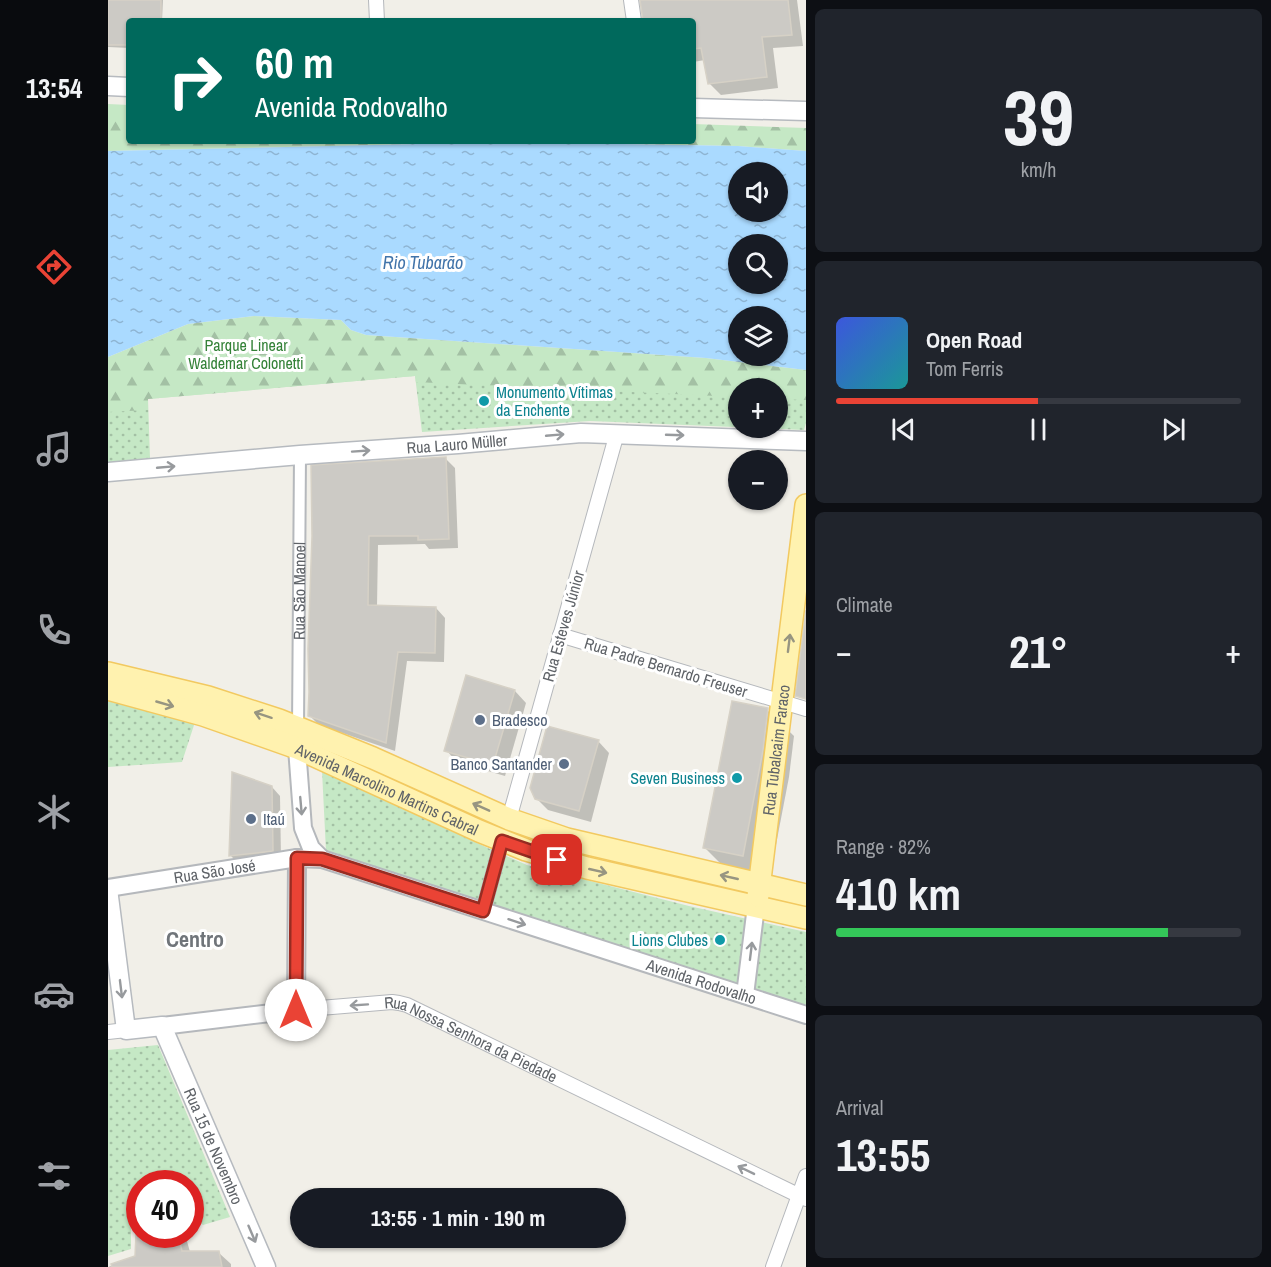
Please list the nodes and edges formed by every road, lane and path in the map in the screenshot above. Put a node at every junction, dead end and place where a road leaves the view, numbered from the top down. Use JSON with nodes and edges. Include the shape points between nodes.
{"nodes":[{"id":1,"x":376,"y":0,"type":"edge"},
{"id":2,"x":631,"y":0,"type":"edge"},
{"id":3,"x":378,"y":18,"type":"edge"},
{"id":4,"x":634,"y":18,"type":"edge"},
{"id":5,"x":108,"y":86,"type":"edge"},
{"id":6,"x":126,"y":87,"type":"edge"},
{"id":7,"x":696,"y":108,"type":"edge"},
{"id":8,"x":806,"y":111,"type":"edge"},
{"id":9,"x":617,"y":433,"type":"junction"},
{"id":10,"x":806,"y":441,"type":"edge"},
{"id":11,"x":300,"y":455,"type":"junction"},
{"id":12,"x":108,"y":472,"type":"edge"},
{"id":13,"x":806,"y":505,"type":"edge"},
{"id":14,"x":560,"y":635,"type":"junction"},
{"id":15,"x":108,"y":673,"type":"edge"},
{"id":16,"x":108,"y":689,"type":"edge"},
{"id":17,"x":782,"y":702,"type":"junction"},
{"id":18,"x":806,"y":709,"type":"edge"},
{"id":19,"x":297,"y":737,"type":"junction"},
{"id":20,"x":509,"y":819,"type":"junction"},
{"id":21,"x":502,"y":841,"type":"junction"},
{"id":22,"x":297,"y":858,"type":"junction"},
{"id":23,"x":322,"y":859,"type":"junction"},
{"id":24,"x":759,"y":884,"type":"junction"},
{"id":25,"x":108,"y":889,"type":"edge"},
{"id":26,"x":806,"y":895,"type":"edge"},
{"id":27,"x":756,"y":906,"type":"junction"},
{"id":28,"x":483,"y":911,"type":"junction"},
{"id":29,"x":806,"y":918,"type":"edge"},
{"id":30,"x":745,"y":995,"type":"junction"},
{"id":31,"x":296,"y":1010,"type":"junction"},
{"id":32,"x":806,"y":1015,"type":"edge"},
{"id":33,"x":162,"y":1026,"type":"junction"},
{"id":34,"x":117,"y":1031,"type":"edge"},
{"id":35,"x":806,"y":1176,"type":"edge"},
{"id":36,"x":802,"y":1197,"type":"edge"},
{"id":37,"x":266,"y":1267,"type":"edge"},
{"id":38,"x":772,"y":1267,"type":"edge"}],
"edges":[{"from":1,"to":3,"type":"street"},
{"from":2,"to":4,"type":"street"},
{"from":5,"to":6,"type":"main road"},
{"from":7,"to":8,"type":"main road"},
{"from":9,"to":10,"type":"main road","name":"Rua Lauro Müller","one_way":true},
{"from":11,"to":9,"type":"main road","name":"Rua Lauro Müller","one_way":true},
{"from":9,"to":14,"type":"street","name":"Rua Esteves Júnior"},
{"from":12,"to":11,"type":"main road","name":"Rua Lauro Müller","one_way":true},
{"from":11,"to":19,"type":"street","name":"Rua São Manoel"},
{"from":17,"to":13,"type":"main road","name":"Rua Tubalcaim Faraco","one_way":true},
{"from":14,"to":17,"type":"street","name":"Rua Padre Bernardo Freuser"},
{"from":14,"to":20,"type":"street","name":"Rua Esteves Júnior"},
{"from":19,"to":15,"type":"main road","name":"Avenida Marcolino Martins Cabral","one_way":true,"via":[[208,697]]},
{"from":16,"to":19,"type":"main road","name":"Avenida Marcolino Martins Cabral","one_way":true},
{"from":17,"to":18,"type":"street","name":"Rua Padre Bernardo Freuser"},
{"from":17,"to":24,"type":"main road","name":"Rua Tubalcaim Faraco"},
{"from":20,"to":19,"type":"main road","name":"Avenida Marcolino Martins Cabral","one_way":true,"via":[[373,758]]},
{"from":19,"to":21,"type":"main road","name":"Avenida Marcolino Martins Cabral"},
{"from":19,"to":23,"type":"street","name":"Rua São Manoel","one_way":true,"via":[[303,828],[311,848]]},
{"from":24,"to":20,"type":"main road","name":"Avenida Marcolino Martins Cabral","one_way":true,"via":[[567,839]]},
{"from":21,"to":27,"type":"main road","name":"Avenida Marcolino Martins Cabral","one_way":true,"via":[[587,868]]},
{"from":21,"to":28,"type":"street"},
{"from":22,"to":23,"type":"street","name":"Rua São José"},
{"from":22,"to":25,"type":"street","name":"Rua São José"},
{"from":22,"to":31,"type":"street"},
{"from":23,"to":28,"type":"street","name":"Avenida Rodovalho"},
{"from":24,"to":26,"type":"main road","name":"Avenida Marcolino Martins Cabral"},
{"from":24,"to":27,"type":"main road","name":"Rua Tubalcaim Faraco"},
{"from":25,"to":34,"type":"main road","one_way":true},
{"from":27,"to":29,"type":"main road","name":"Avenida Marcolino Martins Cabral"},
{"from":30,"to":27,"type":"street","name":"Rua Tubalcaim Faraco","one_way":true},
{"from":28,"to":30,"type":"street","name":"Avenida Rodovalho","one_way":true},
{"from":30,"to":32,"type":"street","name":"Avenida Rodovalho"},
{"from":31,"to":33,"type":"street","name":"Rua Nossa Senhora da Piedade"},
{"from":36,"to":31,"type":"street","name":"Rua Nossa Senhora da Piedade","one_way":true,"via":[[407,1005],[392,1002]]},
{"from":33,"to":34,"type":"main road","name":"Rua Nossa Senhora da Piedade"},
{"from":33,"to":37,"type":"main road","name":"Rua 15 de Novembro","one_way":true},
{"from":35,"to":36,"type":"street"},
{"from":36,"to":38,"type":"street"}]}
